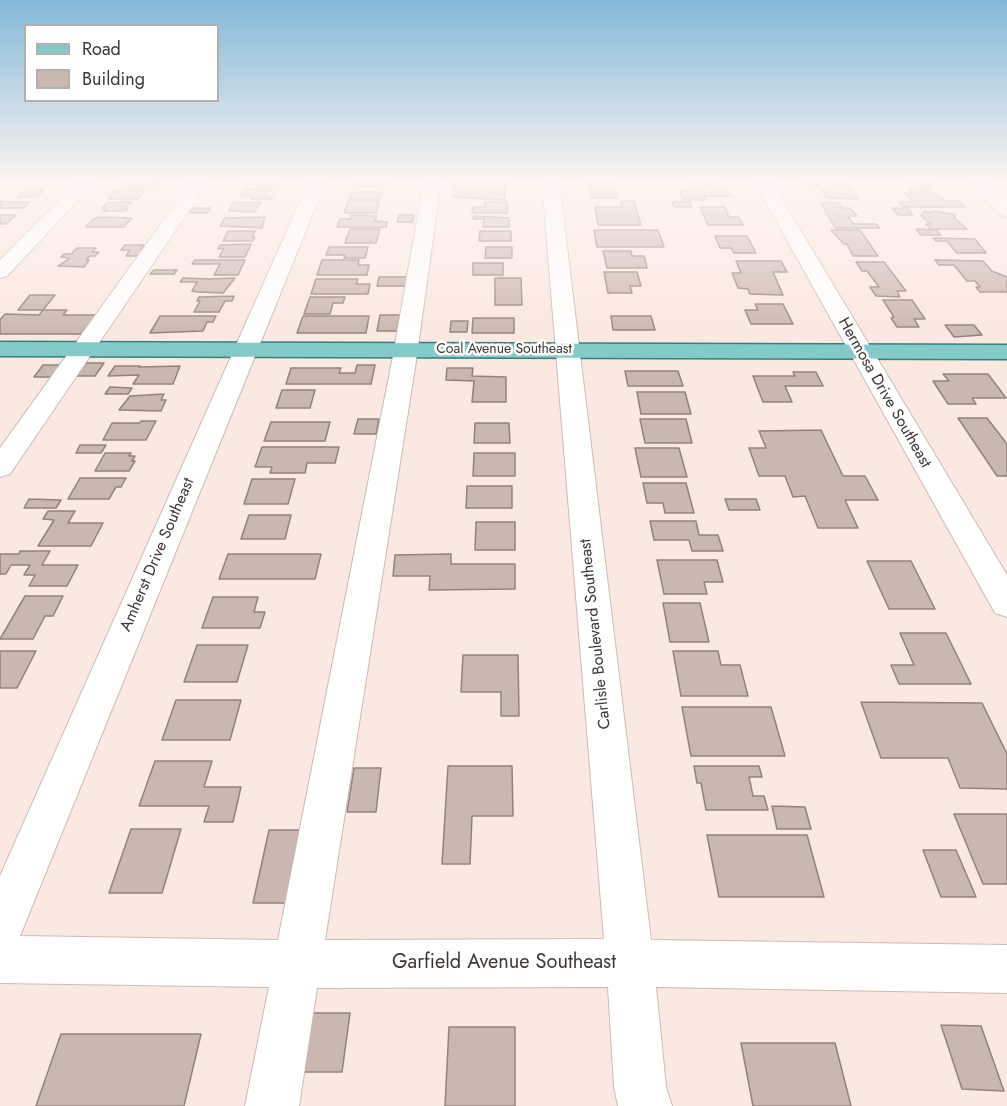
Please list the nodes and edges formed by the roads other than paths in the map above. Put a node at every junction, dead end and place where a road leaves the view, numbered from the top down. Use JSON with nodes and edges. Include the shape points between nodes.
{"nodes":[{"id":1,"x":38,"y":233,"type":"edge"},
{"id":2,"x":165,"y":233,"type":"edge"},
{"id":3,"x":296,"y":233,"type":"edge"},
{"id":4,"x":425,"y":233,"type":"edge"},
{"id":5,"x":555,"y":233,"type":"edge"},
{"id":6,"x":792,"y":233,"type":"edge"},
{"id":7,"x":0,"y":272,"type":"edge"},
{"id":8,"x":0,"y":349,"type":"edge"},
{"id":9,"x":83,"y":349,"type":"junction"},
{"id":10,"x":245,"y":349,"type":"junction"},
{"id":11,"x":406,"y":350,"type":"junction"},
{"id":12,"x":567,"y":350,"type":"junction"},
{"id":13,"x":860,"y":352,"type":"junction"},
{"id":14,"x":1007,"y":352,"type":"edge"},
{"id":15,"x":0,"y":468,"type":"edge"},
{"id":16,"x":1007,"y":604,"type":"edge"},
{"id":17,"x":0,"y":928,"type":"edge"},
{"id":18,"x":0,"y":959,"type":"edge"},
{"id":19,"x":630,"y":963,"type":"junction"},
{"id":20,"x":296,"y":964,"type":"junction"},
{"id":21,"x":1007,"y":969,"type":"edge"},
{"id":22,"x":641,"y":1100,"type":"edge"},
{"id":23,"x":272,"y":1106,"type":"edge"}],
"edges":[{"from":1,"to":7,"type":"street"},
{"from":2,"to":9,"type":"street"},
{"from":3,"to":10,"type":"street","name":"Amherst Drive Southeast"},
{"from":4,"to":11,"type":"street"},
{"from":5,"to":12,"type":"street","name":"Carlisle Boulevard Southeast"},
{"from":6,"to":13,"type":"street","name":"Hermosa Drive Southeast"},
{"from":8,"to":9,"type":"main road","name":"Coal Avenue Southeast"},
{"from":9,"to":10,"type":"main road","name":"Coal Avenue Southeast"},
{"from":9,"to":15,"type":"street"},
{"from":10,"to":11,"type":"main road","name":"Coal Avenue Southeast"},
{"from":10,"to":17,"type":"street","name":"Amherst Drive Southeast"},
{"from":11,"to":12,"type":"main road","name":"Coal Avenue Southeast"},
{"from":11,"to":20,"type":"street"},
{"from":12,"to":13,"type":"main road","name":"Coal Avenue Southeast"},
{"from":12,"to":19,"type":"street","name":"Carlisle Boulevard Southeast"},
{"from":13,"to":14,"type":"main road","name":"Coal Avenue Southeast"},
{"from":13,"to":16,"type":"street","name":"Hermosa Drive Southeast"},
{"from":18,"to":20,"type":"street","name":"Garfield Avenue Southeast"},
{"from":19,"to":20,"type":"street","name":"Garfield Avenue Southeast"},
{"from":19,"to":21,"type":"street","name":"Garfield Avenue Southeast"},
{"from":19,"to":22,"type":"street","name":"Carlisle Boulevard Southeast"},
{"from":20,"to":23,"type":"street"}]}
